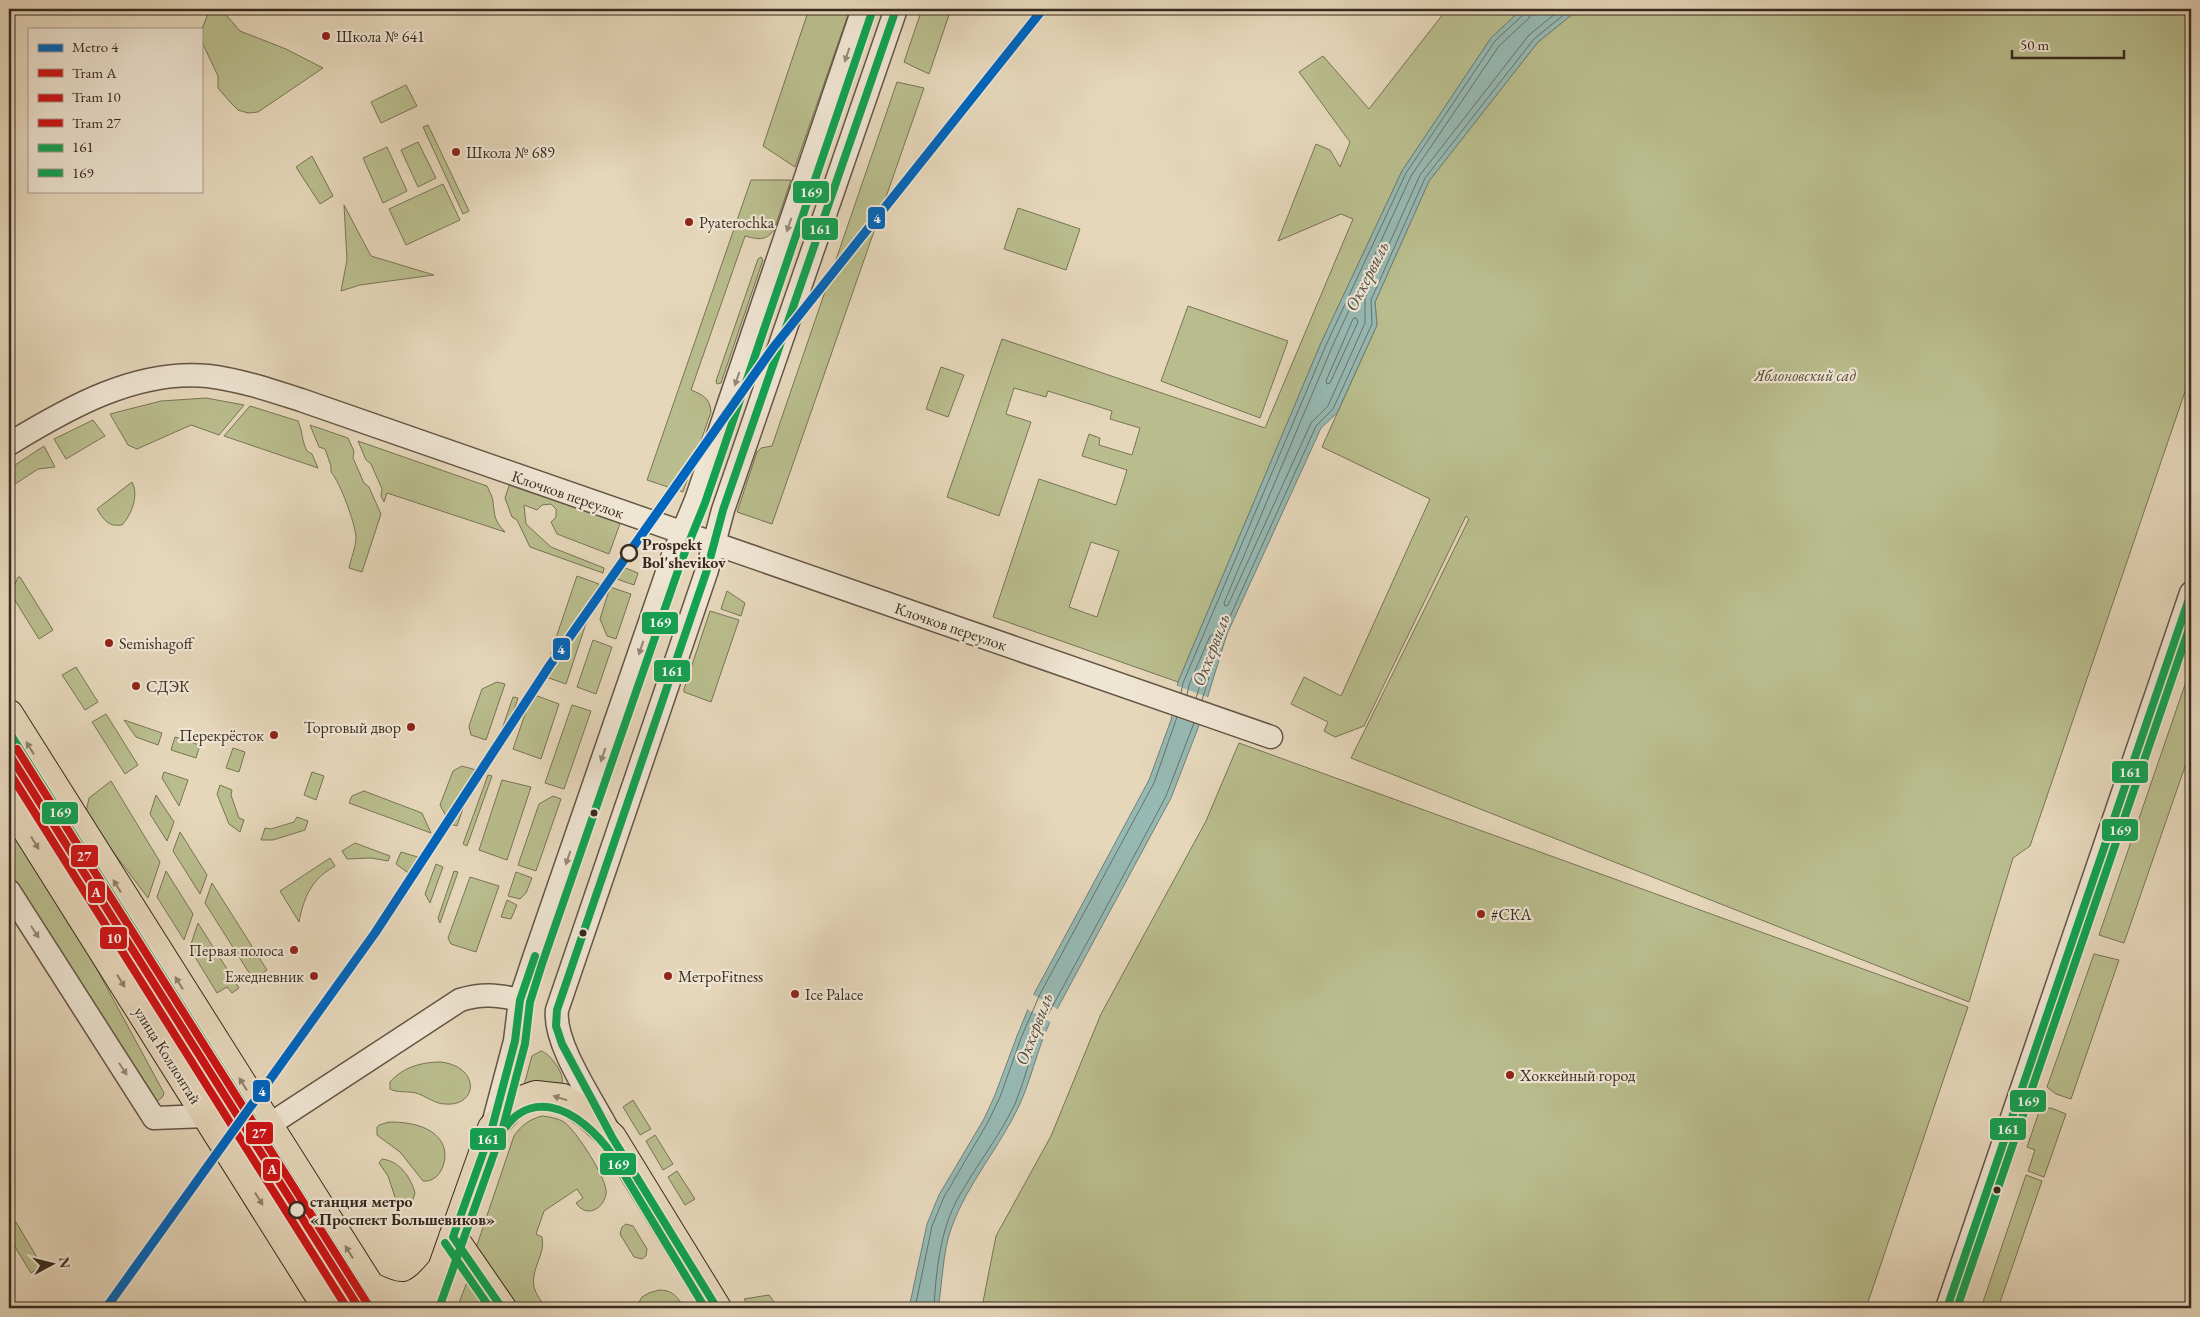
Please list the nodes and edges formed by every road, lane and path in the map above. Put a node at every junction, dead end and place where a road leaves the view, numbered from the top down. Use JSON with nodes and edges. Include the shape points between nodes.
{"nodes":[{"id":1,"x":863,"y":9,"type":"edge"},
{"id":2,"x":896,"y":9,"type":"edge"},
{"id":3,"x":9,"y":444,"type":"edge"},
{"id":4,"x":682,"y":534,"type":"junction"},
{"id":5,"x":714,"y":544,"type":"junction"},
{"id":6,"x":2191,"y":593,"type":"edge"},
{"id":7,"x":2191,"y":632,"type":"edge"},
{"id":8,"x":9,"y":714,"type":"edge"},
{"id":9,"x":1271,"y":738,"type":"dead end"},
{"id":10,"x":9,"y":802,"type":"edge"},
{"id":11,"x":9,"y":891,"type":"edge"},
{"id":12,"x":520,"y":1000,"type":"junction"},
{"id":13,"x":206,"y":1116,"type":"junction"},
{"id":14,"x":268,"y":1125,"type":"junction"},
{"id":15,"x":492,"y":1128,"type":"junction"},
{"id":16,"x":612,"y":1137,"type":"junction"},
{"id":17,"x":453,"y":1237,"type":"junction"},
{"id":18,"x":443,"y":1268,"type":"junction"},
{"id":19,"x":370,"y":1286,"type":"junction"},
{"id":20,"x":327,"y":1308,"type":"edge"},
{"id":21,"x":384,"y":1308,"type":"edge"},
{"id":22,"x":428,"y":1308,"type":"edge"},
{"id":23,"x":502,"y":1308,"type":"edge"},
{"id":24,"x":717,"y":1308,"type":"edge"},
{"id":25,"x":1947,"y":1308,"type":"edge"},
{"id":26,"x":1961,"y":1308,"type":"edge"}],
"edges":[{"from":1,"to":4,"type":"street","one_way":true},
{"from":2,"to":5,"type":"street"},
{"from":3,"to":4,"type":"street","name":"Клочков переулок","via":[[94,398],[151,380],[207,376],[301,400]]},
{"from":4,"to":5,"type":"street","name":"Клочков переулок"},
{"from":4,"to":12,"type":"street","one_way":true},
{"from":5,"to":9,"type":"street","name":"Клочков переулок"},
{"from":5,"to":16,"type":"street","via":[[557,1010],[556,1026],[562,1044]]},
{"from":6,"to":25,"type":"street"},
{"from":7,"to":26,"type":"street"},
{"from":14,"to":8,"type":"main road","one_way":true},
{"from":10,"to":13,"type":"main road","name":"улица Коллонтай","one_way":true},
{"from":11,"to":13,"type":"street","one_way":true,"via":[[154,1118]]},
{"from":12,"to":14,"type":"street","via":[[489,994],[460,1000]]},
{"from":12,"to":15,"type":"street","via":[[515,1041]]},
{"from":13,"to":20,"type":"main road","name":"улица Коллонтай","one_way":true},
{"from":19,"to":14,"type":"main road","one_way":true},
{"from":16,"to":15,"type":"main road","one_way":true,"via":[[574,1104],[550,1095],[522,1100]]},
{"from":15,"to":17,"type":"main road"},
{"from":16,"to":24,"type":"main road"},
{"from":17,"to":18,"type":"main road"},
{"from":17,"to":23,"type":"main road"},
{"from":18,"to":19,"type":"main road","via":[[429,1284],[411,1296],[398,1297]]},
{"from":18,"to":22,"type":"main road"},
{"from":19,"to":21,"type":"main road"}]}
